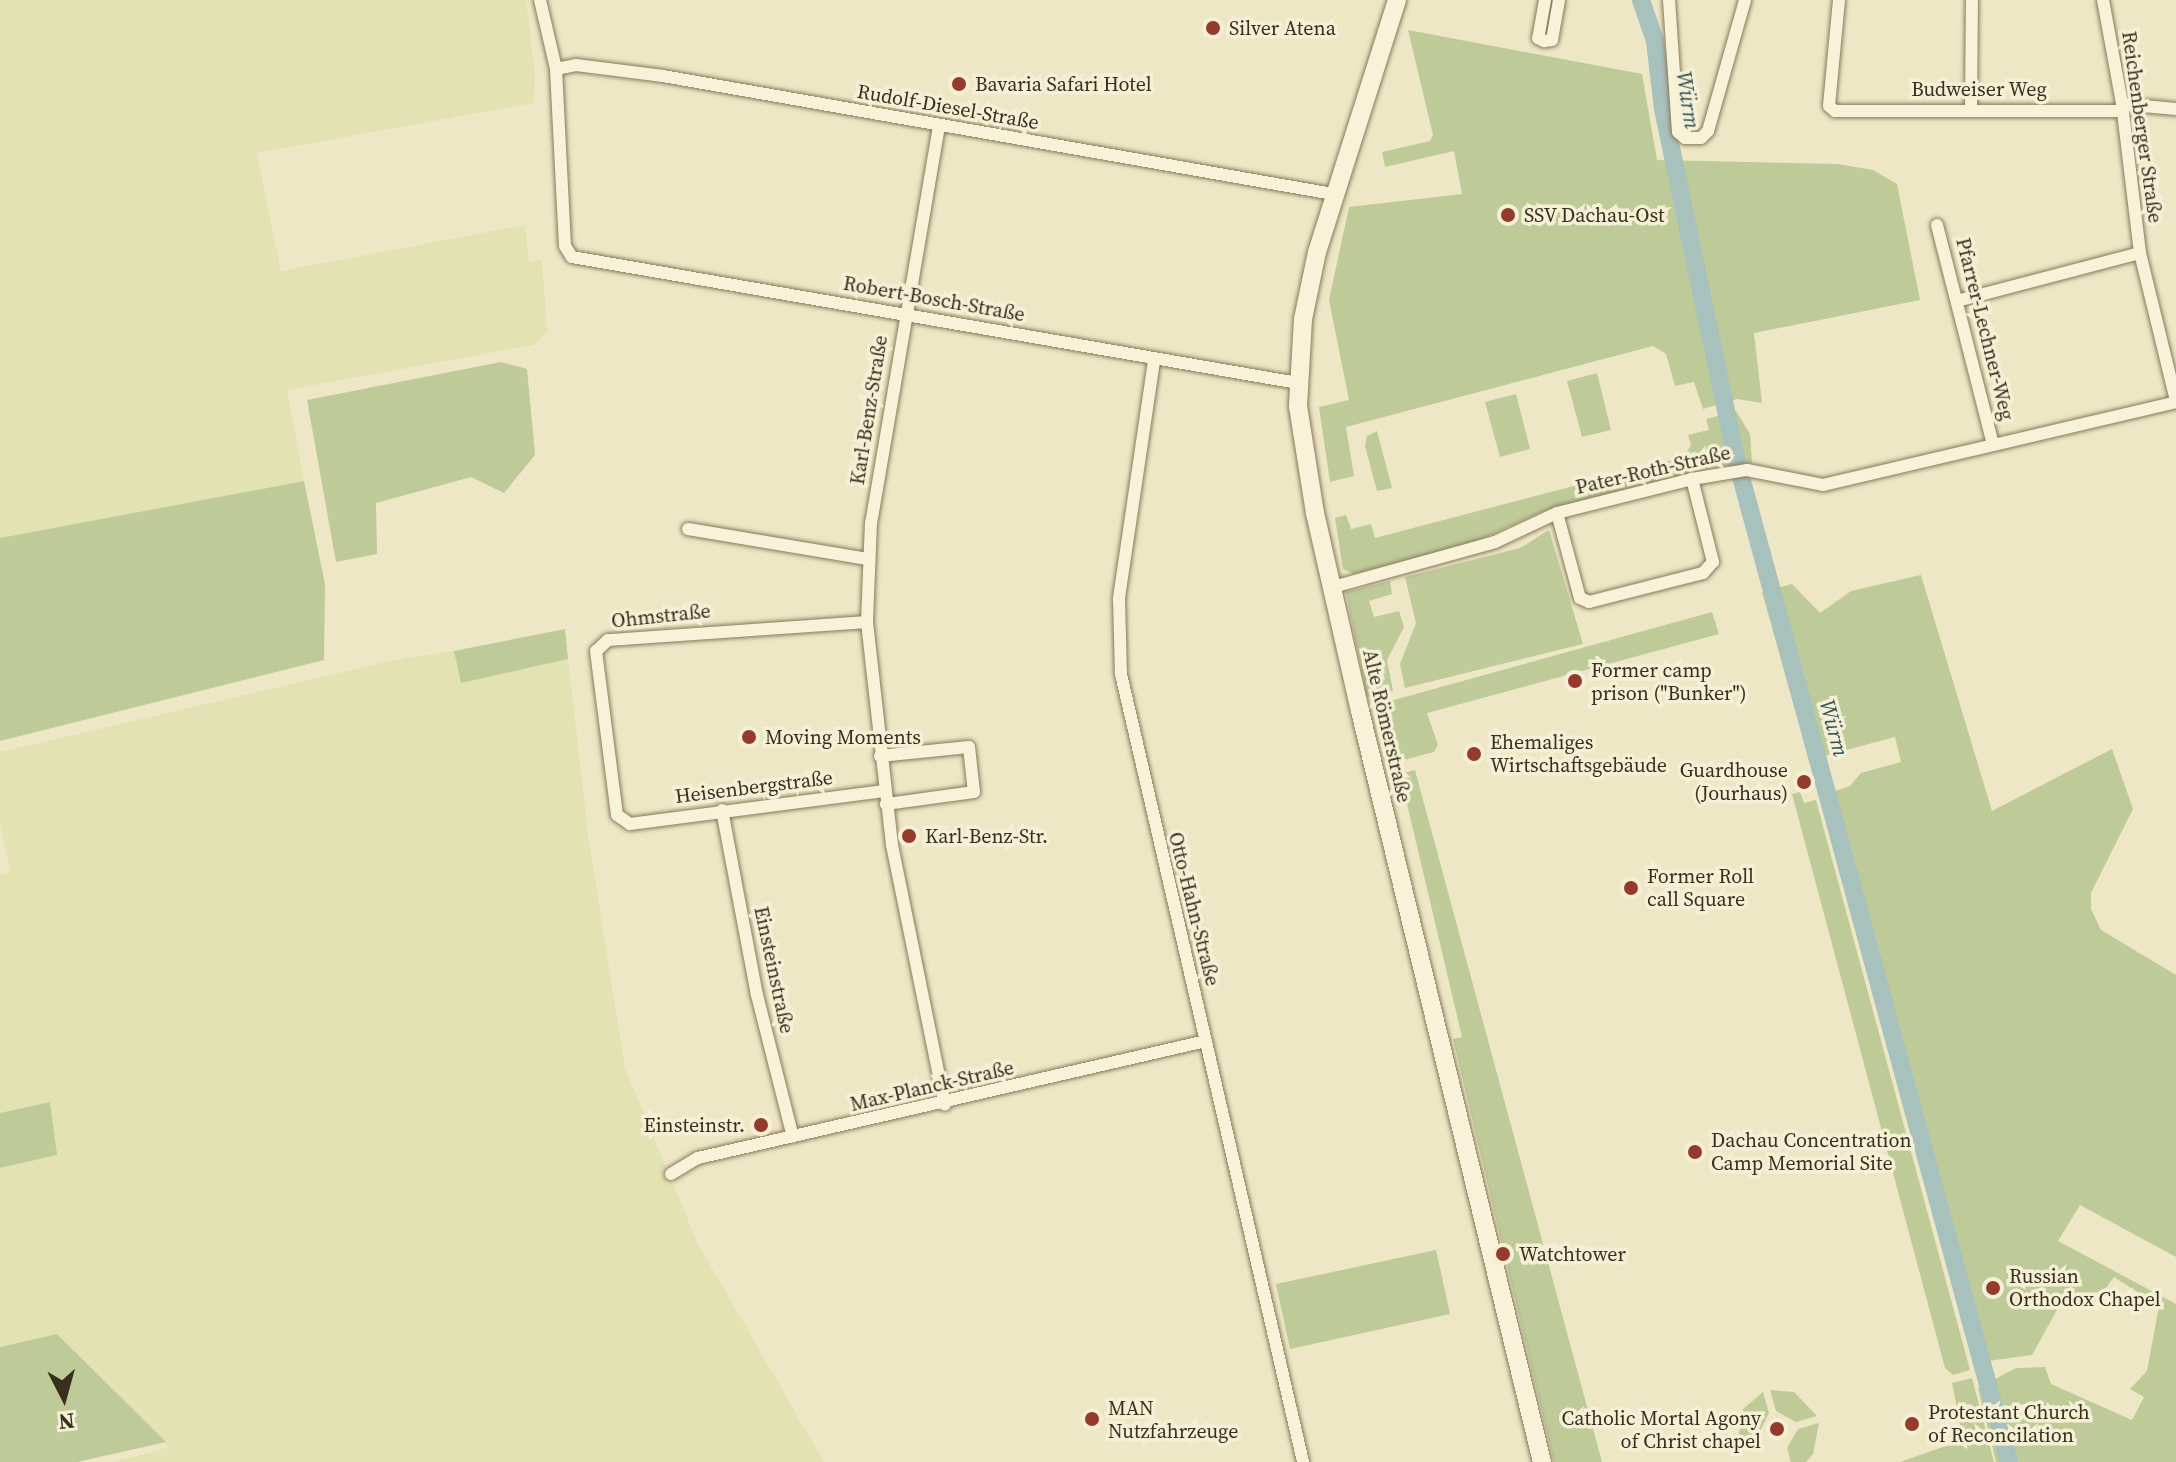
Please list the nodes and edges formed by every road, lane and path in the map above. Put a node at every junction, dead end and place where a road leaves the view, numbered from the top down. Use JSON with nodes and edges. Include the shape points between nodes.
{"nodes":[{"id":1,"x":540,"y":0,"type":"edge"},
{"id":2,"x":1397,"y":0,"type":"edge"},
{"id":3,"x":1545,"y":0,"type":"edge"},
{"id":4,"x":1559,"y":0,"type":"edge"},
{"id":5,"x":1669,"y":0,"type":"edge"},
{"id":6,"x":1745,"y":0,"type":"edge"},
{"id":7,"x":1839,"y":0,"type":"edge"},
{"id":8,"x":1972,"y":0,"type":"edge"},
{"id":9,"x":2103,"y":0,"type":"edge"},
{"id":10,"x":556,"y":69,"type":"junction"},
{"id":11,"x":2123,"y":108,"type":"junction"},
{"id":12,"x":1971,"y":109,"type":"junction"},
{"id":13,"x":2176,"y":109,"type":"edge"},
{"id":14,"x":939,"y":126,"type":"junction"},
{"id":15,"x":1333,"y":194,"type":"junction"},
{"id":16,"x":1937,"y":225,"type":"dead end"},
{"id":17,"x":2140,"y":253,"type":"junction"},
{"id":18,"x":1957,"y":301,"type":"junction"},
{"id":19,"x":905,"y":314,"type":"junction"},
{"id":20,"x":1154,"y":361,"type":"junction"},
{"id":21,"x":1298,"y":383,"type":"junction"},
{"id":22,"x":2176,"y":401,"type":"edge"},
{"id":23,"x":1993,"y":444,"type":"junction"},
{"id":24,"x":1692,"y":479,"type":"junction"},
{"id":25,"x":1557,"y":513,"type":"junction"},
{"id":26,"x":688,"y":529,"type":"dead end"},
{"id":27,"x":868,"y":559,"type":"junction"},
{"id":28,"x":1333,"y":587,"type":"junction"},
{"id":29,"x":867,"y":622,"type":"junction"},
{"id":30,"x":880,"y":756,"type":"junction"},
{"id":31,"x":885,"y":797,"type":"junction"},
{"id":32,"x":722,"y":810,"type":"junction"},
{"id":33,"x":630,"y":824,"type":"joint"},
{"id":34,"x":1206,"y":1041,"type":"junction"},
{"id":35,"x":945,"y":1105,"type":"junction"},
{"id":36,"x":793,"y":1137,"type":"junction"},
{"id":37,"x":671,"y":1174,"type":"dead end"},
{"id":38,"x":1303,"y":1462,"type":"edge"},
{"id":39,"x":1542,"y":1462,"type":"edge"}],
"edges":[{"from":1,"to":10,"type":"street"},
{"from":2,"to":15,"type":"main road","name":"Alte Römerstraße"},
{"from":3,"to":4,"type":"street","via":[[1538,38],[1544,41],[1552,40]]},
{"from":5,"to":6,"type":"street","via":[[1678,132],[1685,138],[1701,138],[1708,131]]},
{"from":7,"to":12,"type":"street","name":"Budweiser Weg","via":[[1829,106],[1835,111]]},
{"from":8,"to":12,"type":"street"},
{"from":9,"to":11,"type":"street","name":"Reichenberger Straße"},
{"from":10,"to":14,"type":"street","name":"Rudolf-Diesel-Straße","via":[[576,65],[663,76]]},
{"from":10,"to":19,"type":"street","name":"Robert-Bosch-Straße","via":[[567,250],[582,260]]},
{"from":11,"to":12,"type":"street","name":"Budweiser Weg"},
{"from":11,"to":13,"type":"street","name":"Budweiser Weg"},
{"from":11,"to":17,"type":"street","name":"Reichenberger Straße"},
{"from":14,"to":15,"type":"street","name":"Rudolf-Diesel-Straße"},
{"from":14,"to":19,"type":"street","name":"Karl-Benz-Straße"},
{"from":15,"to":21,"type":"main road","name":"Alte Römerstraße","via":[[1306,302]]},
{"from":16,"to":18,"type":"street","name":"Pfarrer-Lechner-Weg"},
{"from":17,"to":18,"type":"street"},
{"from":17,"to":22,"type":"street","name":"Reichenberger Straße"},
{"from":18,"to":23,"type":"street","name":"Pfarrer-Lechner-Weg"},
{"from":19,"to":20,"type":"street","name":"Robert-Bosch-Straße"},
{"from":19,"to":27,"type":"street","name":"Karl-Benz-Straße"},
{"from":20,"to":21,"type":"street","name":"Robert-Bosch-Straße"},
{"from":20,"to":34,"type":"street","name":"Otto-Hahn-Straße","via":[[1116,633],[1134,740]]},
{"from":21,"to":28,"type":"main road","name":"Alte Römerstraße","via":[[1304,454]]},
{"from":22,"to":23,"type":"street","name":"Pater-Roth-Straße"},
{"from":23,"to":24,"type":"street","name":"Pater-Roth-Straße","via":[[1823,485],[1740,470]]},
{"from":24,"to":25,"type":"street","name":"Pater-Roth-Straße"},
{"from":24,"to":25,"type":"street","via":[[1713,562],[1703,573],[1589,602],[1580,598]]},
{"from":25,"to":28,"type":"street","name":"Pater-Roth-Straße","via":[[1495,542]]},
{"from":26,"to":27,"type":"street"},
{"from":27,"to":29,"type":"street","name":"Karl-Benz-Straße"},
{"from":28,"to":39,"type":"main road","name":"Alte Römerstraße"},
{"from":29,"to":30,"type":"street","name":"Karl-Benz-Straße"},
{"from":29,"to":33,"type":"street","name":"Ohmstraße","via":[[608,640],[596,651],[617,815]]},
{"from":30,"to":31,"type":"street","name":"Karl-Benz-Straße"},
{"from":30,"to":31,"type":"street","via":[[969,747],[974,792]]},
{"from":31,"to":32,"type":"street","name":"Heisenbergstraße"},
{"from":31,"to":35,"type":"street","name":"Karl-Benz-Straße","via":[[907,932]]},
{"from":32,"to":33,"type":"street","name":"Heisenbergstraße"},
{"from":32,"to":36,"type":"street","name":"Einsteinstraße","via":[[757,995]]},
{"from":34,"to":35,"type":"street","name":"Max-Planck-Straße"},
{"from":34,"to":38,"type":"street","name":"Otto-Hahn-Straße"},
{"from":35,"to":36,"type":"street","name":"Max-Planck-Straße"},
{"from":36,"to":37,"type":"street","name":"Max-Planck-Straße","via":[[698,1158]]}]}
